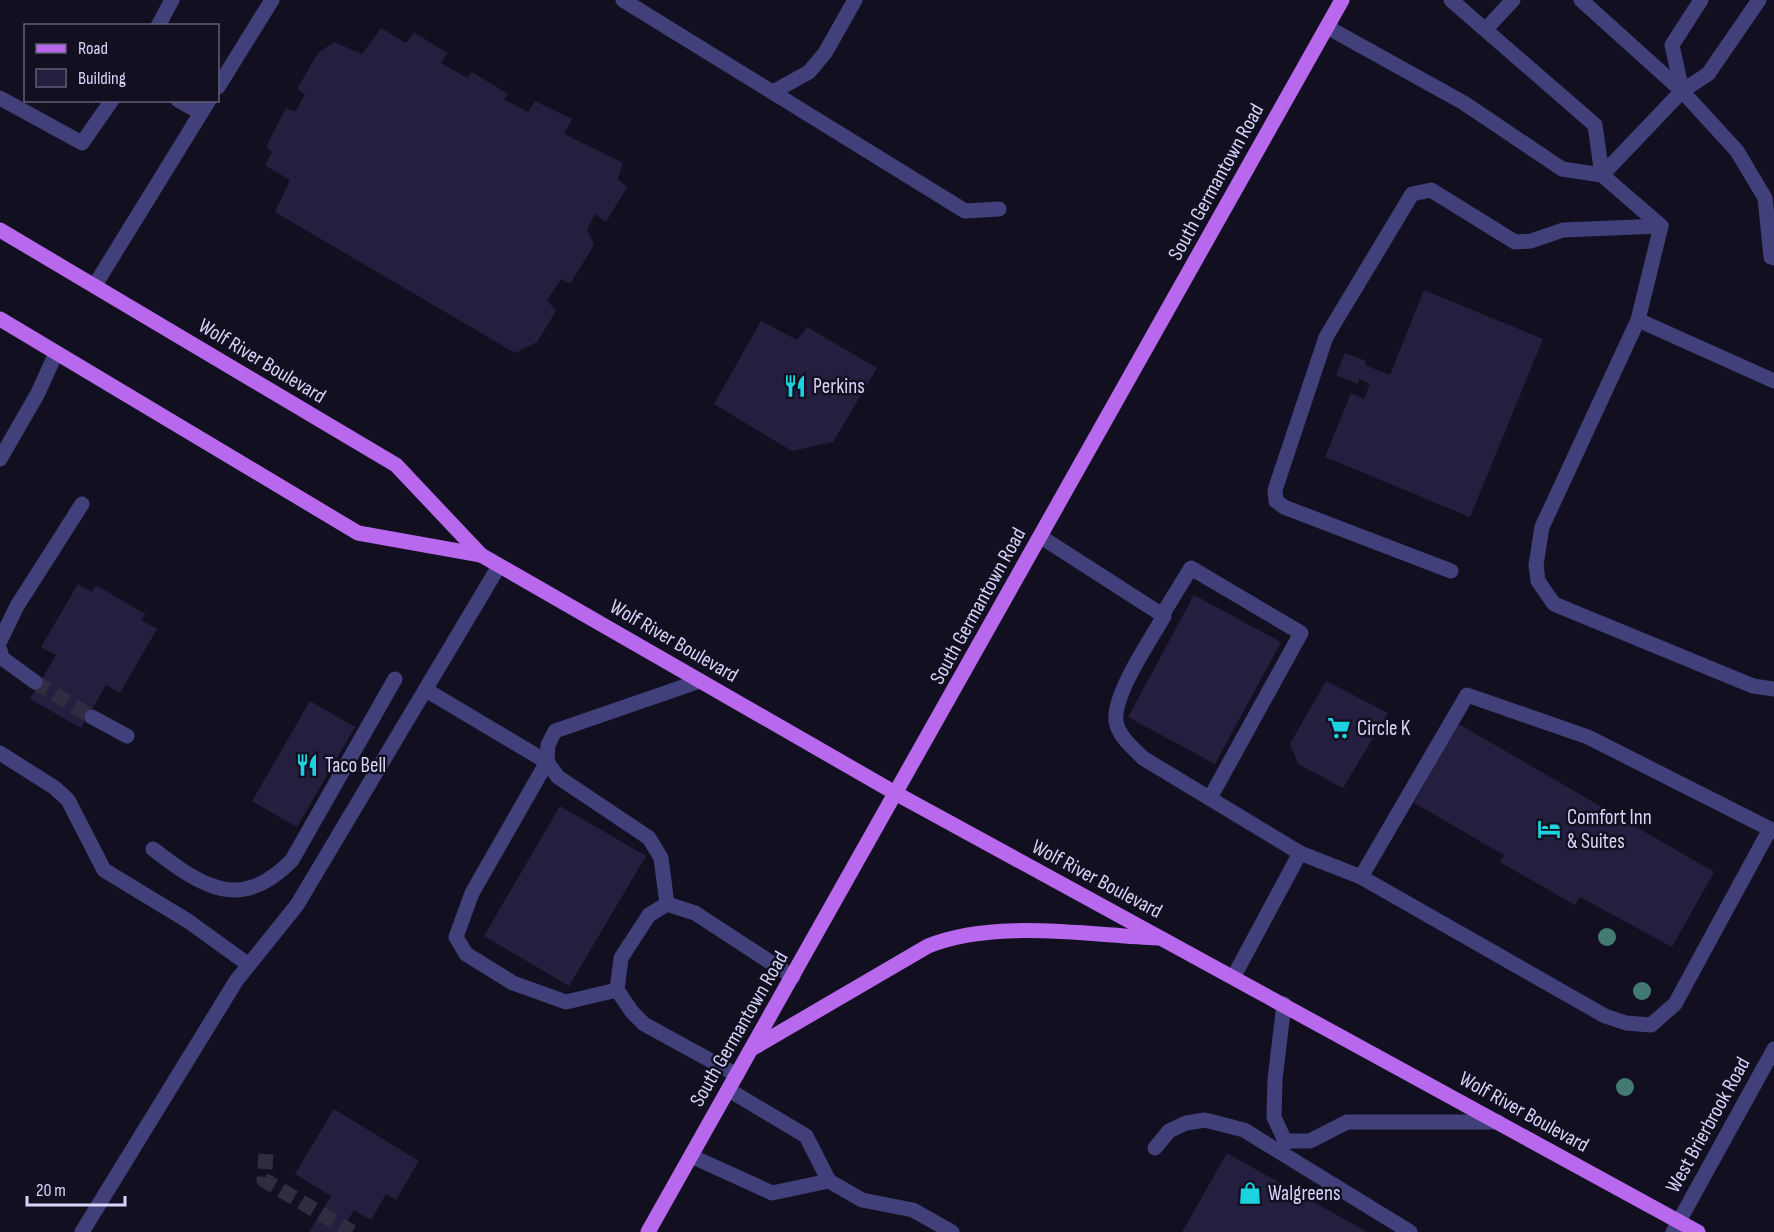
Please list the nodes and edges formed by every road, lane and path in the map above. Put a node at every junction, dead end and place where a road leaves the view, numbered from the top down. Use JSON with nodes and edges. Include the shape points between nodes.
{"nodes":[{"id":1,"x":172,"y":0,"type":"edge"},
{"id":2,"x":272,"y":0,"type":"edge"},
{"id":3,"x":624,"y":0,"type":"edge"},
{"id":4,"x":855,"y":0,"type":"edge"},
{"id":5,"x":1342,"y":0,"type":"edge"},
{"id":6,"x":1451,"y":0,"type":"edge"},
{"id":7,"x":1512,"y":0,"type":"edge"},
{"id":8,"x":1581,"y":0,"type":"edge"},
{"id":9,"x":1701,"y":0,"type":"edge"},
{"id":10,"x":1759,"y":0,"type":"edge"},
{"id":11,"x":159,"y":24,"type":"edge"},
{"id":12,"x":1327,"y":27,"type":"junction"},
{"id":13,"x":1486,"y":29,"type":"junction"},
{"id":14,"x":219,"y":85,"type":"edge"},
{"id":15,"x":773,"y":92,"type":"junction"},
{"id":16,"x":1682,"y":92,"type":"junction"},
{"id":17,"x":0,"y":98,"type":"edge"},
{"id":18,"x":111,"y":102,"type":"edge"},
{"id":19,"x":186,"y":102,"type":"edge"},
{"id":20,"x":205,"y":107,"type":"edge"},
{"id":21,"x":1602,"y":175,"type":"junction"},
{"id":22,"x":999,"y":209,"type":"dead end"},
{"id":23,"x":1660,"y":226,"type":"junction"},
{"id":24,"x":0,"y":230,"type":"edge"},
{"id":25,"x":1774,"y":258,"type":"edge"},
{"id":26,"x":95,"y":285,"type":"junction"},
{"id":27,"x":0,"y":319,"type":"edge"},
{"id":28,"x":1638,"y":320,"type":"junction"},
{"id":29,"x":56,"y":353,"type":"junction"},
{"id":30,"x":1774,"y":381,"type":"edge"},
{"id":31,"x":0,"y":459,"type":"edge"},
{"id":32,"x":82,"y":504,"type":"dead end"},
{"id":33,"x":1041,"y":537,"type":"junction"},
{"id":34,"x":481,"y":555,"type":"junction"},
{"id":35,"x":499,"y":566,"type":"junction"},
{"id":36,"x":1451,"y":572,"type":"dead end"},
{"id":37,"x":1162,"y":615,"type":"junction"},
{"id":38,"x":0,"y":641,"type":"edge"},
{"id":39,"x":0,"y":650,"type":"edge"},
{"id":40,"x":395,"y":679,"type":"dead end"},
{"id":41,"x":700,"y":681,"type":"junction"},
{"id":42,"x":35,"y":682,"type":"tunnel mouth"},
{"id":43,"x":1774,"y":689,"type":"edge"},
{"id":44,"x":426,"y":690,"type":"junction"},
{"id":45,"x":92,"y":717,"type":"tunnel mouth"},
{"id":46,"x":126,"y":736,"type":"dead end"},
{"id":47,"x":0,"y":753,"type":"edge"},
{"id":48,"x":547,"y":762,"type":"junction"},
{"id":49,"x":897,"y":794,"type":"junction"},
{"id":50,"x":1210,"y":798,"type":"junction"},
{"id":51,"x":1772,"y":830,"type":"edge"},
{"id":52,"x":153,"y":849,"type":"dead end"},
{"id":53,"x":1300,"y":853,"type":"junction"},
{"id":54,"x":1361,"y":877,"type":"junction"},
{"id":55,"x":667,"y":904,"type":"junction"},
{"id":56,"x":1164,"y":939,"type":"junction"},
{"id":57,"x":249,"y":965,"type":"junction"},
{"id":58,"x":793,"y":976,"type":"junction"},
{"id":59,"x":1234,"y":976,"type":"junction"},
{"id":60,"x":618,"y":990,"type":"junction"},
{"id":61,"x":1284,"y":1004,"type":"junction"},
{"id":62,"x":753,"y":1048,"type":"junction"},
{"id":63,"x":1774,"y":1049,"type":"edge"},
{"id":64,"x":737,"y":1075,"type":"junction"},
{"id":65,"x":729,"y":1090,"type":"junction"},
{"id":66,"x":1498,"y":1122,"type":"junction"},
{"id":67,"x":1283,"y":1147,"type":"junction"},
{"id":68,"x":1155,"y":1148,"type":"dead end"},
{"id":69,"x":691,"y":1156,"type":"junction"},
{"id":70,"x":829,"y":1181,"type":"junction"},
{"id":71,"x":1676,"y":1227,"type":"edge"},
{"id":72,"x":82,"y":1232,"type":"edge"},
{"id":73,"x":648,"y":1232,"type":"edge"},
{"id":74,"x":952,"y":1232,"type":"edge"},
{"id":75,"x":1410,"y":1232,"type":"edge"},
{"id":76,"x":1698,"y":1232,"type":"edge"}],
"edges":[{"from":1,"to":11,"type":"street"},
{"from":2,"to":14,"type":"street"},
{"from":3,"to":15,"type":"street"},
{"from":4,"to":15,"type":"street","via":[[825,53],[809,72]]},
{"from":5,"to":12,"type":"main road","name":"South Germantown Road"},
{"from":6,"to":13,"type":"street"},
{"from":7,"to":13,"type":"street"},
{"from":8,"to":16,"type":"street"},
{"from":9,"to":16,"type":"street","via":[[1672,45]]},
{"from":10,"to":16,"type":"street","via":[[1708,74]]},
{"from":12,"to":21,"type":"street","via":[[1464,103],[1562,170]]},
{"from":12,"to":33,"type":"main road","name":"South Germantown Road"},
{"from":13,"to":21,"type":"street","via":[[1595,125]]},
{"from":15,"to":22,"type":"street","via":[[964,211]]},
{"from":16,"to":21,"type":"street"},
{"from":16,"to":25,"type":"street","via":[[1737,151],[1765,198]]},
{"from":17,"to":18,"type":"street","via":[[82,143]]},
{"from":19,"to":20,"type":"street"},
{"from":20,"to":26,"type":"street"},
{"from":21,"to":23,"type":"street"},
{"from":23,"to":28,"type":"street"},
{"from":23,"to":36,"type":"street","via":[[1563,230],[1515,242],[1431,190],[1412,194],[1326,337],[1275,490],[1276,501]]},
{"from":24,"to":26,"type":"main road","name":"Wolf River Boulevard"},
{"from":26,"to":34,"type":"main road","name":"Wolf River Boulevard","via":[[396,465]]},
{"from":27,"to":29,"type":"main road","name":"Wolf River Boulevard"},
{"from":28,"to":30,"type":"street"},
{"from":28,"to":43,"type":"street","via":[[1542,527],[1536,565],[1538,581],[1554,604],[1753,686]]},
{"from":29,"to":31,"type":"street"},
{"from":29,"to":34,"type":"main road","name":"Wolf River Boulevard","via":[[358,533]]},
{"from":32,"to":38,"type":"street","via":[[17,606]]},
{"from":33,"to":37,"type":"street"},
{"from":33,"to":49,"type":"main road","name":"South Germantown Road"},
{"from":34,"to":35,"type":"main road","name":"Wolf River Boulevard"},
{"from":35,"to":41,"type":"main road","name":"Wolf River Boulevard"},
{"from":35,"to":44,"type":"street"},
{"from":37,"to":50,"type":"street","via":[[1118,701],[1116,722],[1124,739],[1143,758]]},
{"from":37,"to":50,"type":"street","via":[[1191,568],[1301,633]]},
{"from":39,"to":42,"type":"street","via":[[2,658]]},
{"from":40,"to":52,"type":"street","via":[[292,860],[277,875],[257,888],[213,888],[196,881]]},
{"from":41,"to":48,"type":"street","via":[[555,731],[548,745]]},
{"from":41,"to":49,"type":"main road","name":"Wolf River Boulevard"},
{"from":44,"to":48,"type":"street"},
{"from":44,"to":57,"type":"street","via":[[297,905]]},
{"from":45,"to":46,"type":"street"},
{"from":47,"to":57,"type":"street","via":[[68,800],[104,870],[188,921]]},
{"from":48,"to":55,"type":"street","via":[[558,777],[649,838],[661,858]]},
{"from":48,"to":60,"type":"street","via":[[472,893],[456,937],[466,954],[513,983],[566,1002]]},
{"from":49,"to":56,"type":"main road","name":"Wolf River Boulevard"},
{"from":49,"to":58,"type":"main road","name":"South Germantown Road"},
{"from":50,"to":53,"type":"street"},
{"from":51,"to":54,"type":"street","via":[[1588,737],[1467,695]]},
{"from":51,"to":54,"type":"street","via":[[1675,1004],[1651,1025],[1605,1016]]},
{"from":53,"to":54,"type":"street"},
{"from":53,"to":59,"type":"street"},
{"from":55,"to":58,"type":"street","via":[[695,914]]},
{"from":55,"to":60,"type":"street","via":[[649,915],[621,958]]},
{"from":56,"to":59,"type":"main road","name":"Wolf River Boulevard"},
{"from":56,"to":62,"type":"main road","via":[[1016,931],[956,936],[928,946]]},
{"from":57,"to":72,"type":"street"},
{"from":58,"to":62,"type":"main road","name":"South Germantown Road"},
{"from":59,"to":61,"type":"main road","name":"Wolf River Boulevard"},
{"from":60,"to":64,"type":"street","via":[[644,1024]]},
{"from":61,"to":66,"type":"main road","name":"Wolf River Boulevard"},
{"from":61,"to":67,"type":"street","via":[[1274,1118]]},
{"from":62,"to":64,"type":"main road","name":"South Germantown Road"},
{"from":63,"to":71,"type":"street","name":"West Brierbrook Road"},
{"from":64,"to":65,"type":"main road","name":"South Germantown Road"},
{"from":65,"to":69,"type":"main road","name":"South Germantown Road"},
{"from":65,"to":70,"type":"street","via":[[806,1136]]},
{"from":66,"to":67,"type":"street","via":[[1347,1122],[1310,1141]]},
{"from":66,"to":71,"type":"main road","name":"Wolf River Boulevard"},
{"from":67,"to":68,"type":"street","via":[[1244,1130],[1205,1120],[1169,1131]]},
{"from":67,"to":75,"type":"street"},
{"from":69,"to":70,"type":"street","via":[[772,1193]]},
{"from":69,"to":73,"type":"main road","name":"South Germantown Road"},
{"from":70,"to":74,"type":"street","via":[[862,1200],[913,1210]]},
{"from":71,"to":76,"type":"main road","name":"Wolf River Boulevard"}]}
